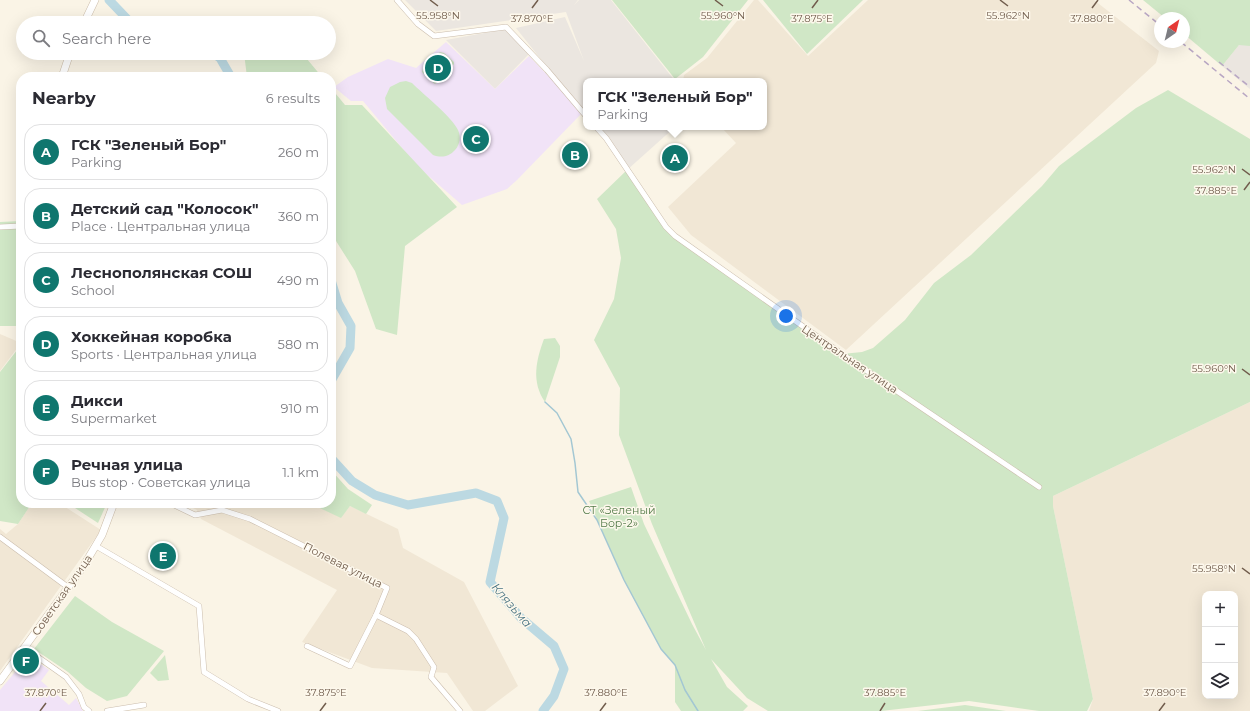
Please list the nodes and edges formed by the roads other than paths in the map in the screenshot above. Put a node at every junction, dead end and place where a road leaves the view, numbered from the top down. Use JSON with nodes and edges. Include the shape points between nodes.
{"nodes":[{"id":1,"x":397,"y":0,"type":"edge"},
{"id":2,"x":94,"y":1,"type":"edge"},
{"id":3,"x":87,"y":16,"type":"edge"},
{"id":4,"x":68,"y":60,"type":"edge"},
{"id":5,"x":64,"y":72,"type":"edge"},
{"id":6,"x":583,"y":112,"type":"edge"},
{"id":7,"x":599,"y":130,"type":"edge"},
{"id":8,"x":16,"y":226,"type":"edge"},
{"id":9,"x":0,"y":227,"type":"edge"},
{"id":10,"x":1040,"y":487,"type":"dead end"},
{"id":11,"x":112,"y":508,"type":"edge"},
{"id":12,"x":180,"y":508,"type":"edge"},
{"id":13,"x":0,"y":536,"type":"edge"},
{"id":14,"x":96,"y":546,"type":"junction"},
{"id":15,"x":69,"y":588,"type":"junction"},
{"id":16,"x":376,"y":615,"type":"junction"},
{"id":17,"x":307,"y":646,"type":"dead end"},
{"id":18,"x":24,"y":648,"type":"junction"},
{"id":19,"x":0,"y":681,"type":"edge"},
{"id":20,"x":144,"y":705,"type":"dead end"},
{"id":21,"x":89,"y":711,"type":"edge"},
{"id":22,"x":106,"y":711,"type":"edge"},
{"id":23,"x":278,"y":711,"type":"edge"},
{"id":24,"x":460,"y":711,"type":"edge"}],
"edges":[{"from":1,"to":6,"type":"street","via":[[418,24],[434,36],[506,27]]},
{"from":2,"to":3,"type":"main road"},
{"from":4,"to":5,"type":"main road"},
{"from":7,"to":10,"type":"street","name":"Центральная улица","via":[[666,227],[675,236],[842,354]]},
{"from":8,"to":9,"type":"street"},
{"from":11,"to":14,"type":"main road","name":"Советская улица"},
{"from":12,"to":16,"type":"street","name":"Полевая улица","via":[[195,515],[222,510],[250,519],[387,588]]},
{"from":13,"to":15,"type":"street"},
{"from":14,"to":15,"type":"main road","name":"Советская улица"},
{"from":14,"to":23,"type":"street","via":[[199,606],[204,672],[248,699]]},
{"from":15,"to":18,"type":"main road","name":"Советская улица"},
{"from":16,"to":17,"type":"street","via":[[350,666]]},
{"from":16,"to":24,"type":"street","via":[[408,631],[416,639],[434,667],[431,677]]},
{"from":18,"to":19,"type":"main road","name":"Советская улица"},
{"from":18,"to":21,"type":"street","via":[[66,677]]},
{"from":20,"to":22,"type":"street"}]}
